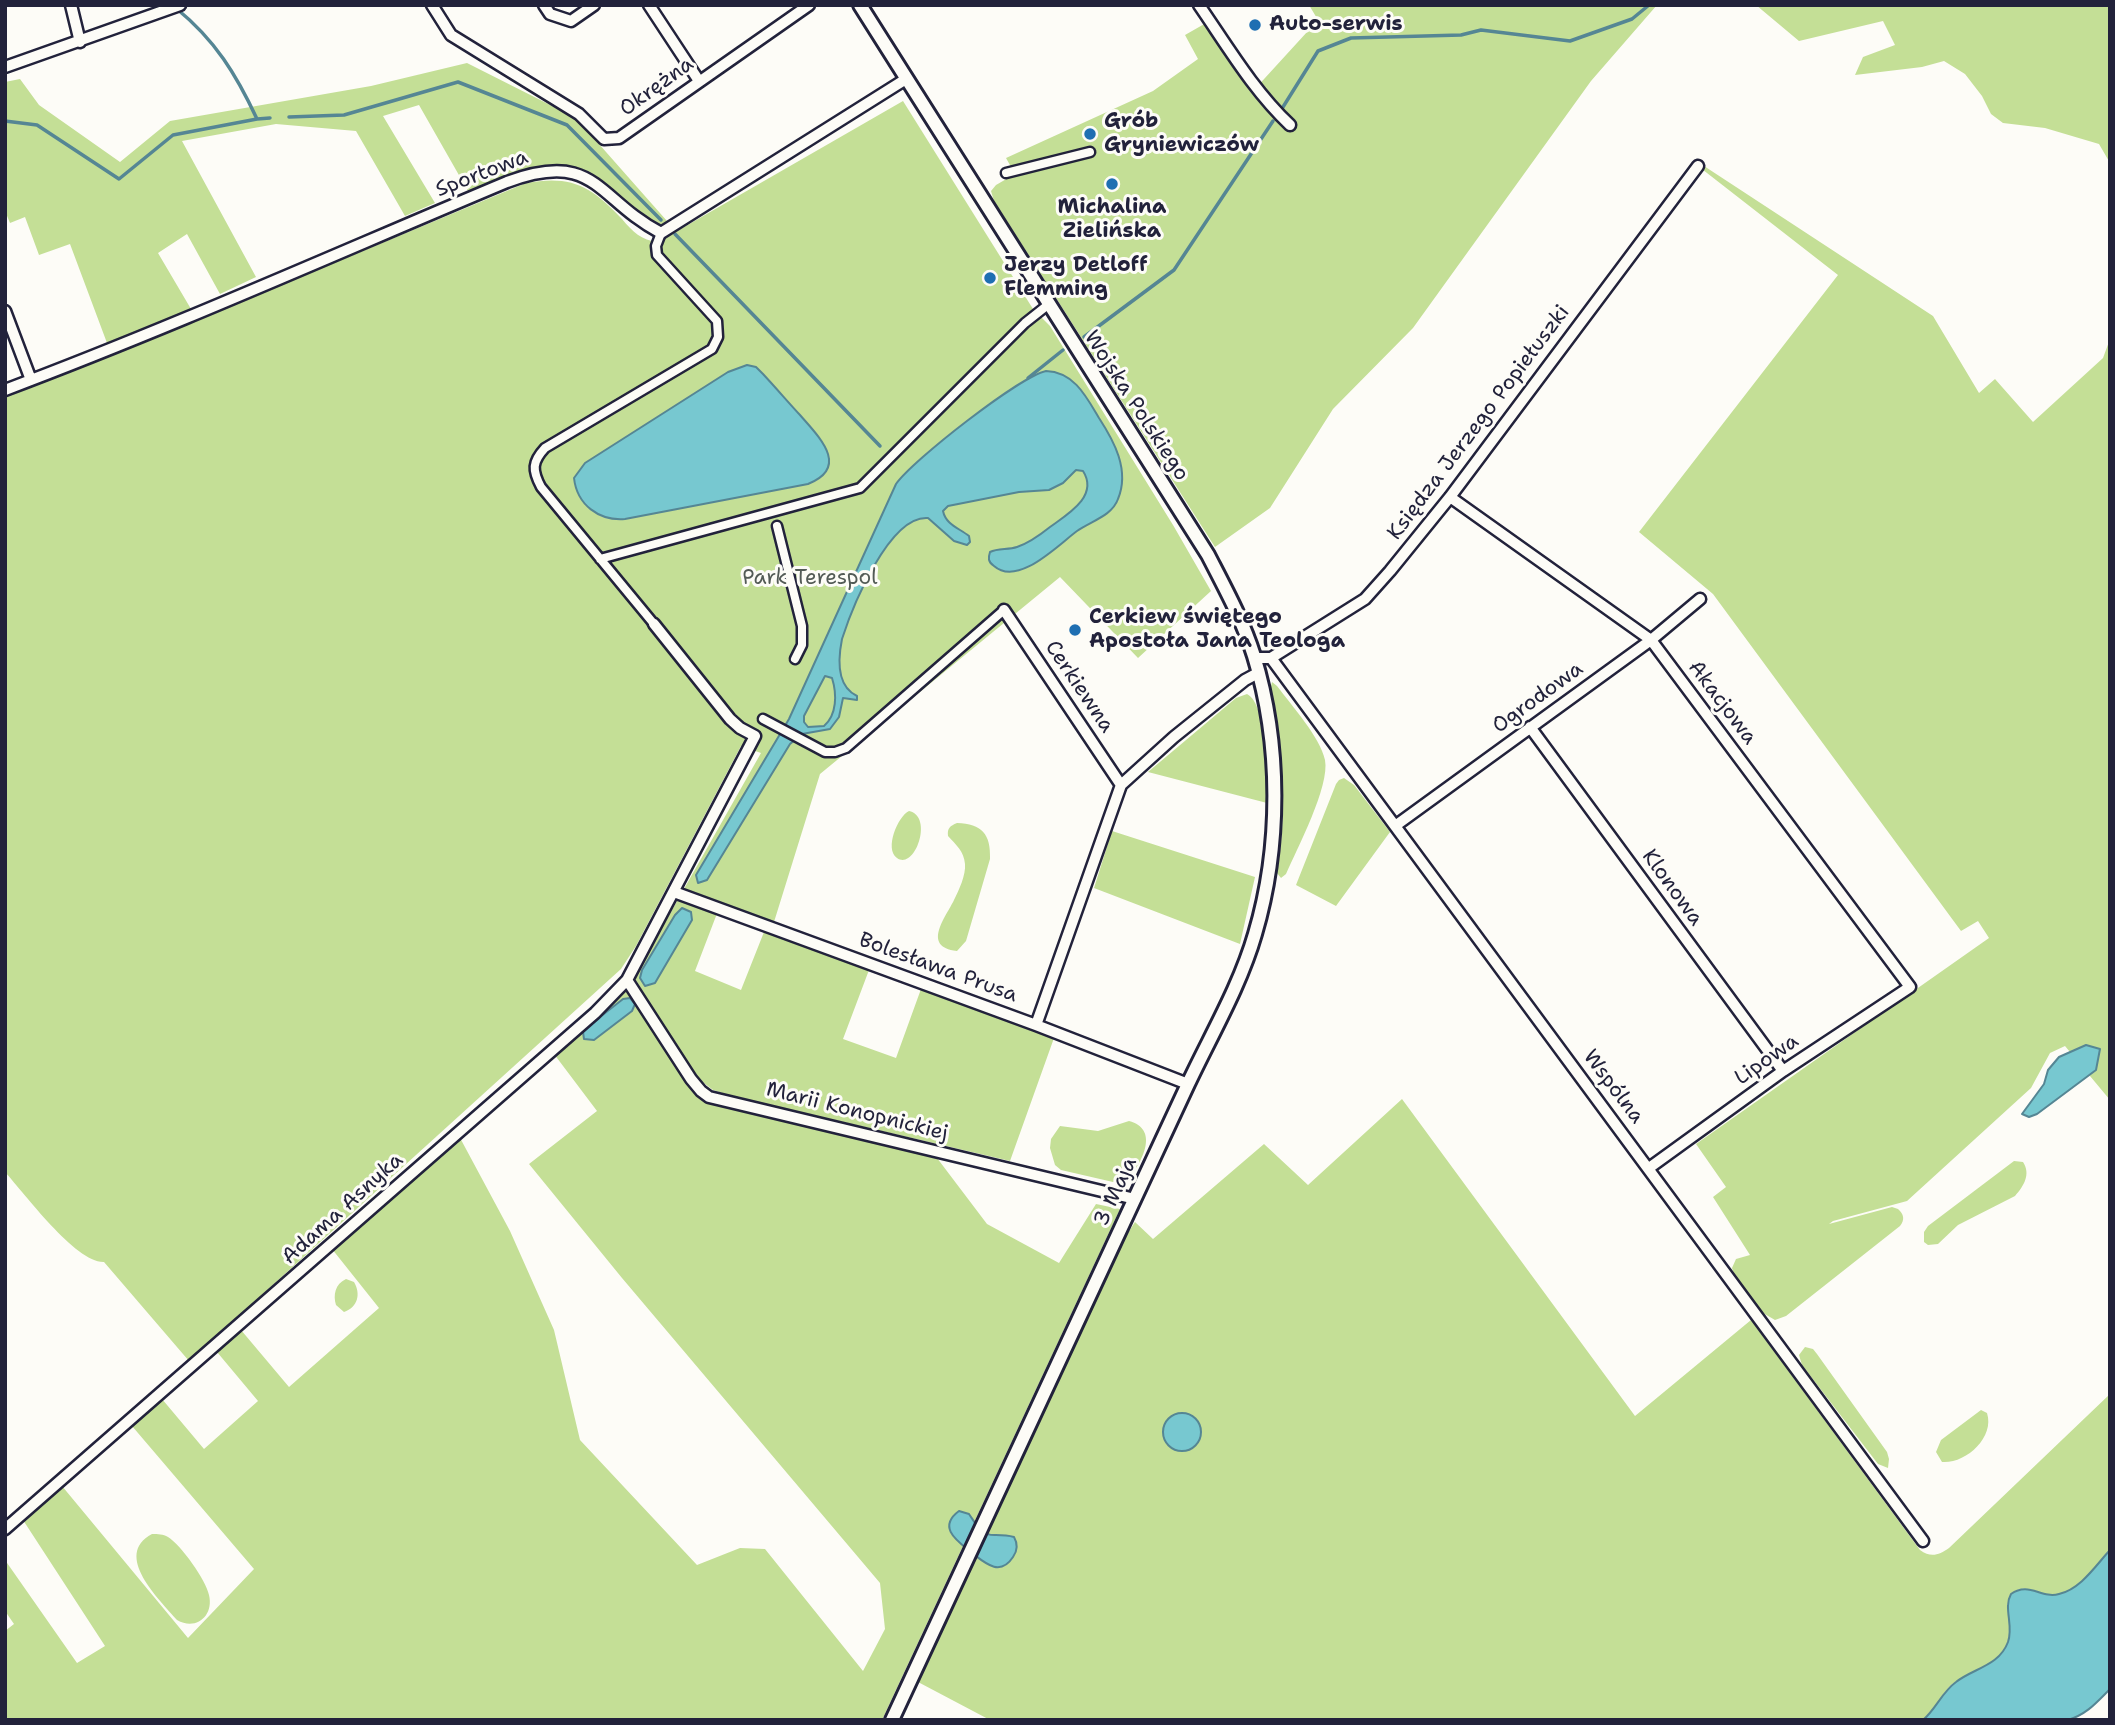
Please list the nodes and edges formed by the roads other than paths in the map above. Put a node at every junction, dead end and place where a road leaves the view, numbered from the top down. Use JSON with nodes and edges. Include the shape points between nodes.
{"nodes":[{"id":1,"x":71,"y":5,"type":"edge"},
{"id":2,"x":180,"y":5,"type":"edge"},
{"id":3,"x":432,"y":5,"type":"edge"},
{"id":4,"x":544,"y":5,"type":"edge"},
{"id":5,"x":594,"y":5,"type":"edge"},
{"id":6,"x":649,"y":5,"type":"edge"},
{"id":7,"x":809,"y":5,"type":"edge"},
{"id":8,"x":859,"y":5,"type":"edge"},
{"id":9,"x":1199,"y":5,"type":"edge"},
{"id":10,"x":80,"y":42,"type":"junction"},
{"id":11,"x":5,"y":67,"type":"edge"},
{"id":12,"x":906,"y":79,"type":"junction"},
{"id":13,"x":699,"y":80,"type":"junction"},
{"id":14,"x":1290,"y":125,"type":"dead end"},
{"id":15,"x":1090,"y":152,"type":"dead end"},
{"id":16,"x":1698,"y":166,"type":"dead end"},
{"id":17,"x":1006,"y":173,"type":"dead end"},
{"id":18,"x":661,"y":233,"type":"junction"},
{"id":19,"x":1049,"y":304,"type":"junction"},
{"id":20,"x":5,"y":311,"type":"edge"},
{"id":21,"x":31,"y":380,"type":"junction"},
{"id":22,"x":5,"y":390,"type":"edge"},
{"id":23,"x":1450,"y":497,"type":"junction"},
{"id":24,"x":777,"y":526,"type":"dead end"},
{"id":25,"x":600,"y":559,"type":"junction"},
{"id":26,"x":1700,"y":599,"type":"dead end"},
{"id":27,"x":1004,"y":610,"type":"joint"},
{"id":28,"x":654,"y":625,"type":"joint"},
{"id":29,"x":1651,"y":640,"type":"junction"},
{"id":30,"x":1254,"y":658,"type":"junction"},
{"id":31,"x":1271,"y":658,"type":"junction"},
{"id":32,"x":795,"y":659,"type":"dead end"},
{"id":33,"x":1258,"y":673,"type":"junction"},
{"id":34,"x":763,"y":719,"type":"dead end"},
{"id":35,"x":1530,"y":727,"type":"junction"},
{"id":36,"x":1121,"y":785,"type":"junction"},
{"id":37,"x":1395,"y":826,"type":"junction"},
{"id":38,"x":674,"y":892,"type":"junction"},
{"id":39,"x":627,"y":980,"type":"junction"},
{"id":40,"x":1910,"y":987,"type":"joint"},
{"id":41,"x":1036,"y":1025,"type":"junction"},
{"id":42,"x":1783,"y":1071,"type":"junction"},
{"id":43,"x":1188,"y":1084,"type":"junction"},
{"id":44,"x":1649,"y":1168,"type":"junction"},
{"id":45,"x":1135,"y":1199,"type":"junction"},
{"id":46,"x":5,"y":1529,"type":"edge"},
{"id":47,"x":1923,"y":1541,"type":"dead end"},
{"id":48,"x":892,"y":1720,"type":"edge"}],
"edges":[{"from":1,"to":10,"type":"street"},
{"from":2,"to":10,"type":"street"},
{"from":3,"to":13,"type":"street","name":"Okrężna","via":[[451,35],[579,114],[604,139],[619,138]]},
{"from":4,"to":5,"type":"street","via":[[550,14],[571,21]]},
{"from":6,"to":13,"type":"street"},
{"from":7,"to":13,"type":"street","name":"Okrężna"},
{"from":8,"to":12,"type":"street","name":"Wojska Polskiego"},
{"from":9,"to":14,"type":"street","via":[[1240,68]]},
{"from":10,"to":11,"type":"street"},
{"from":12,"to":18,"type":"street"},
{"from":12,"to":19,"type":"street","name":"Wojska Polskiego"},
{"from":15,"to":17,"type":"street"},
{"from":16,"to":23,"type":"street","name":"Księdza Jerzego Popiełuszki"},
{"from":18,"to":21,"type":"street","name":"Sportowa","via":[[587,179],[563,171],[536,173]]},
{"from":18,"to":25,"type":"street","via":[[657,255],[717,321],[718,337],[712,349],[545,448],[535,459],[533,473],[541,487]]},
{"from":19,"to":25,"type":"street","via":[[860,488]]},
{"from":19,"to":30,"type":"street","name":"Wojska Polskiego","via":[[1208,555]]},
{"from":20,"to":21,"type":"street"},
{"from":21,"to":22,"type":"street","name":"Sportowa"},
{"from":23,"to":29,"type":"street","name":"Akacjowa"},
{"from":23,"to":31,"type":"street","name":"Księdza Jerzego Popiełuszki","via":[[1365,599]]},
{"from":24,"to":32,"type":"street","via":[[802,626],[802,645]]},
{"from":25,"to":28,"type":"street"},
{"from":26,"to":29,"type":"street","name":"Ogrodowa"},
{"from":27,"to":34,"type":"street","via":[[846,748],[825,751]]},
{"from":27,"to":36,"type":"street","name":"Cerkiewna"},
{"from":28,"to":38,"type":"street","name":"Adama Asnyka","via":[[730,719],[755,736]]},
{"from":29,"to":35,"type":"street","name":"Ogrodowa"},
{"from":29,"to":40,"type":"street","name":"Akacjowa"},
{"from":30,"to":31,"type":"street"},
{"from":30,"to":33,"type":"street","name":"3 Maja"},
{"from":31,"to":37,"type":"street","name":"Wspólna"},
{"from":33,"to":36,"type":"street"},
{"from":33,"to":43,"type":"street","name":"3 Maja","via":[[1274,782],[1268,877],[1255,934],[1237,983]]},
{"from":35,"to":37,"type":"street","name":"Ogrodowa"},
{"from":35,"to":42,"type":"street","name":"Klonowa"},
{"from":36,"to":41,"type":"street"},
{"from":37,"to":44,"type":"street","name":"Wspólna"},
{"from":38,"to":39,"type":"street","name":"Adama Asnyka"},
{"from":38,"to":41,"type":"street","name":"Bolesława Prusa"},
{"from":39,"to":45,"type":"street","name":"Marii Konopnickiej","via":[[691,1079],[709,1097]]},
{"from":39,"to":46,"type":"street","name":"Adama Asnyka"},
{"from":40,"to":42,"type":"street","name":"Lipowa"},
{"from":41,"to":43,"type":"street","name":"Bolesława Prusa"},
{"from":42,"to":44,"type":"street","name":"Lipowa"},
{"from":43,"to":45,"type":"street","name":"3 Maja"},
{"from":44,"to":47,"type":"street","name":"Wspólna"},
{"from":45,"to":48,"type":"street","name":"3 Maja"}]}
